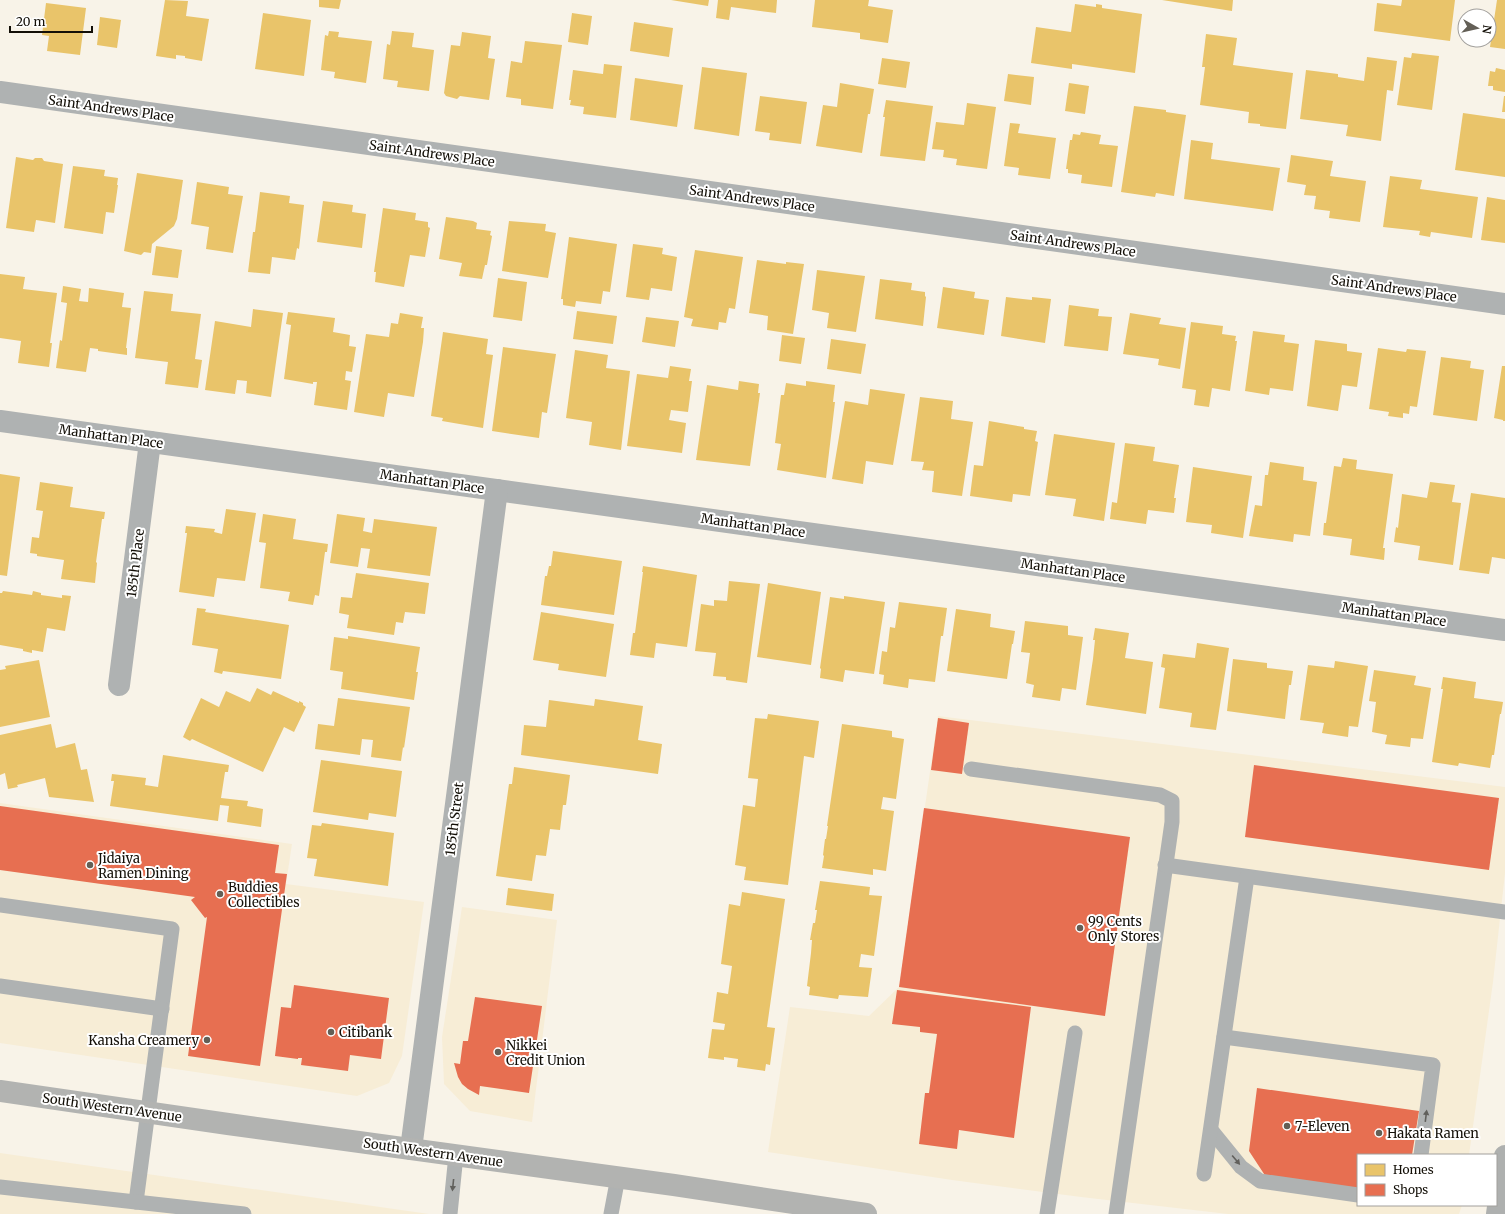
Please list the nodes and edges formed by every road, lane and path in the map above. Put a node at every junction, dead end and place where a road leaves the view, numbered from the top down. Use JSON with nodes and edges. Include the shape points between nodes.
{"nodes":[{"id":1,"x":0,"y":92,"type":"edge"},
{"id":2,"x":1505,"y":304,"type":"edge"},
{"id":3,"x":0,"y":421,"type":"edge"},
{"id":4,"x":150,"y":442,"type":"junction"},
{"id":5,"x":497,"y":490,"type":"junction"},
{"id":6,"x":1505,"y":630,"type":"edge"},
{"id":7,"x":119,"y":685,"type":"dead end"},
{"id":8,"x":971,"y":769,"type":"dead end"},
{"id":9,"x":1165,"y":865,"type":"junction"},
{"id":10,"x":1247,"y":877,"type":"junction"},
{"id":11,"x":0,"y":905,"type":"edge"},
{"id":12,"x":1505,"y":912,"type":"edge"},
{"id":13,"x":0,"y":986,"type":"edge"},
{"id":14,"x":162,"y":1009,"type":"junction"},
{"id":15,"x":1075,"y":1033,"type":"dead end"},
{"id":16,"x":1224,"y":1037,"type":"junction"},
{"id":17,"x":0,"y":1091,"type":"edge"},
{"id":18,"x":148,"y":1112,"type":"junction"},
{"id":19,"x":1211,"y":1130,"type":"junction"},
{"id":20,"x":411,"y":1149,"type":"junction"},
{"id":21,"x":1421,"y":1154,"type":"edge"},
{"id":22,"x":456,"y":1156,"type":"junction"},
{"id":23,"x":1505,"y":1162,"type":"edge"},
{"id":24,"x":1204,"y":1174,"type":"dead end"},
{"id":25,"x":618,"y":1177,"type":"junction"},
{"id":26,"x":0,"y":1187,"type":"edge"},
{"id":27,"x":1357,"y":1195,"type":"edge"},
{"id":28,"x":136,"y":1202,"type":"junction"},
{"id":29,"x":244,"y":1214,"type":"edge"},
{"id":30,"x":450,"y":1214,"type":"edge"},
{"id":31,"x":611,"y":1214,"type":"edge"},
{"id":32,"x":866,"y":1214,"type":"edge"},
{"id":33,"x":1047,"y":1214,"type":"edge"},
{"id":34,"x":1116,"y":1214,"type":"edge"},
{"id":35,"x":1497,"y":1214,"type":"edge"}],
"edges":[{"from":1,"to":2,"type":"street","name":"Saint Andrews Place"},
{"from":3,"to":4,"type":"street","name":"Manhattan Place"},
{"from":4,"to":5,"type":"street","name":"Manhattan Place"},
{"from":4,"to":7,"type":"street","name":"185th Place"},
{"from":5,"to":6,"type":"street","name":"Manhattan Place"},
{"from":5,"to":20,"type":"street","name":"185th Street"},
{"from":8,"to":9,"type":"lane","via":[[1160,795],[1172,801],[1172,822]]},
{"from":9,"to":10,"type":"lane"},
{"from":9,"to":34,"type":"lane"},
{"from":10,"to":12,"type":"lane"},
{"from":10,"to":16,"type":"lane"},
{"from":11,"to":14,"type":"lane","via":[[172,929]]},
{"from":13,"to":14,"type":"lane"},
{"from":14,"to":18,"type":"lane"},
{"from":15,"to":33,"type":"lane"},
{"from":16,"to":19,"type":"lane"},
{"from":21,"to":16,"type":"lane","one_way":true,"via":[[1432,1065]]},
{"from":17,"to":18,"type":"main road","name":"South Western Avenue"},
{"from":18,"to":20,"type":"main road","name":"South Western Avenue"},
{"from":18,"to":28,"type":"lane"},
{"from":19,"to":24,"type":"lane"},
{"from":19,"to":27,"type":"lane","one_way":true,"via":[[1242,1167],[1260,1182]]},
{"from":20,"to":22,"type":"main road","name":"South Western Avenue"},
{"from":22,"to":25,"type":"main road","name":"South Western Avenue"},
{"from":22,"to":30,"type":"lane","one_way":true},
{"from":23,"to":35,"type":"main road"},
{"from":25,"to":31,"type":"lane"},
{"from":25,"to":32,"type":"main road","name":"South Western Avenue"},
{"from":26,"to":28,"type":"lane"},
{"from":28,"to":29,"type":"lane"}]}
